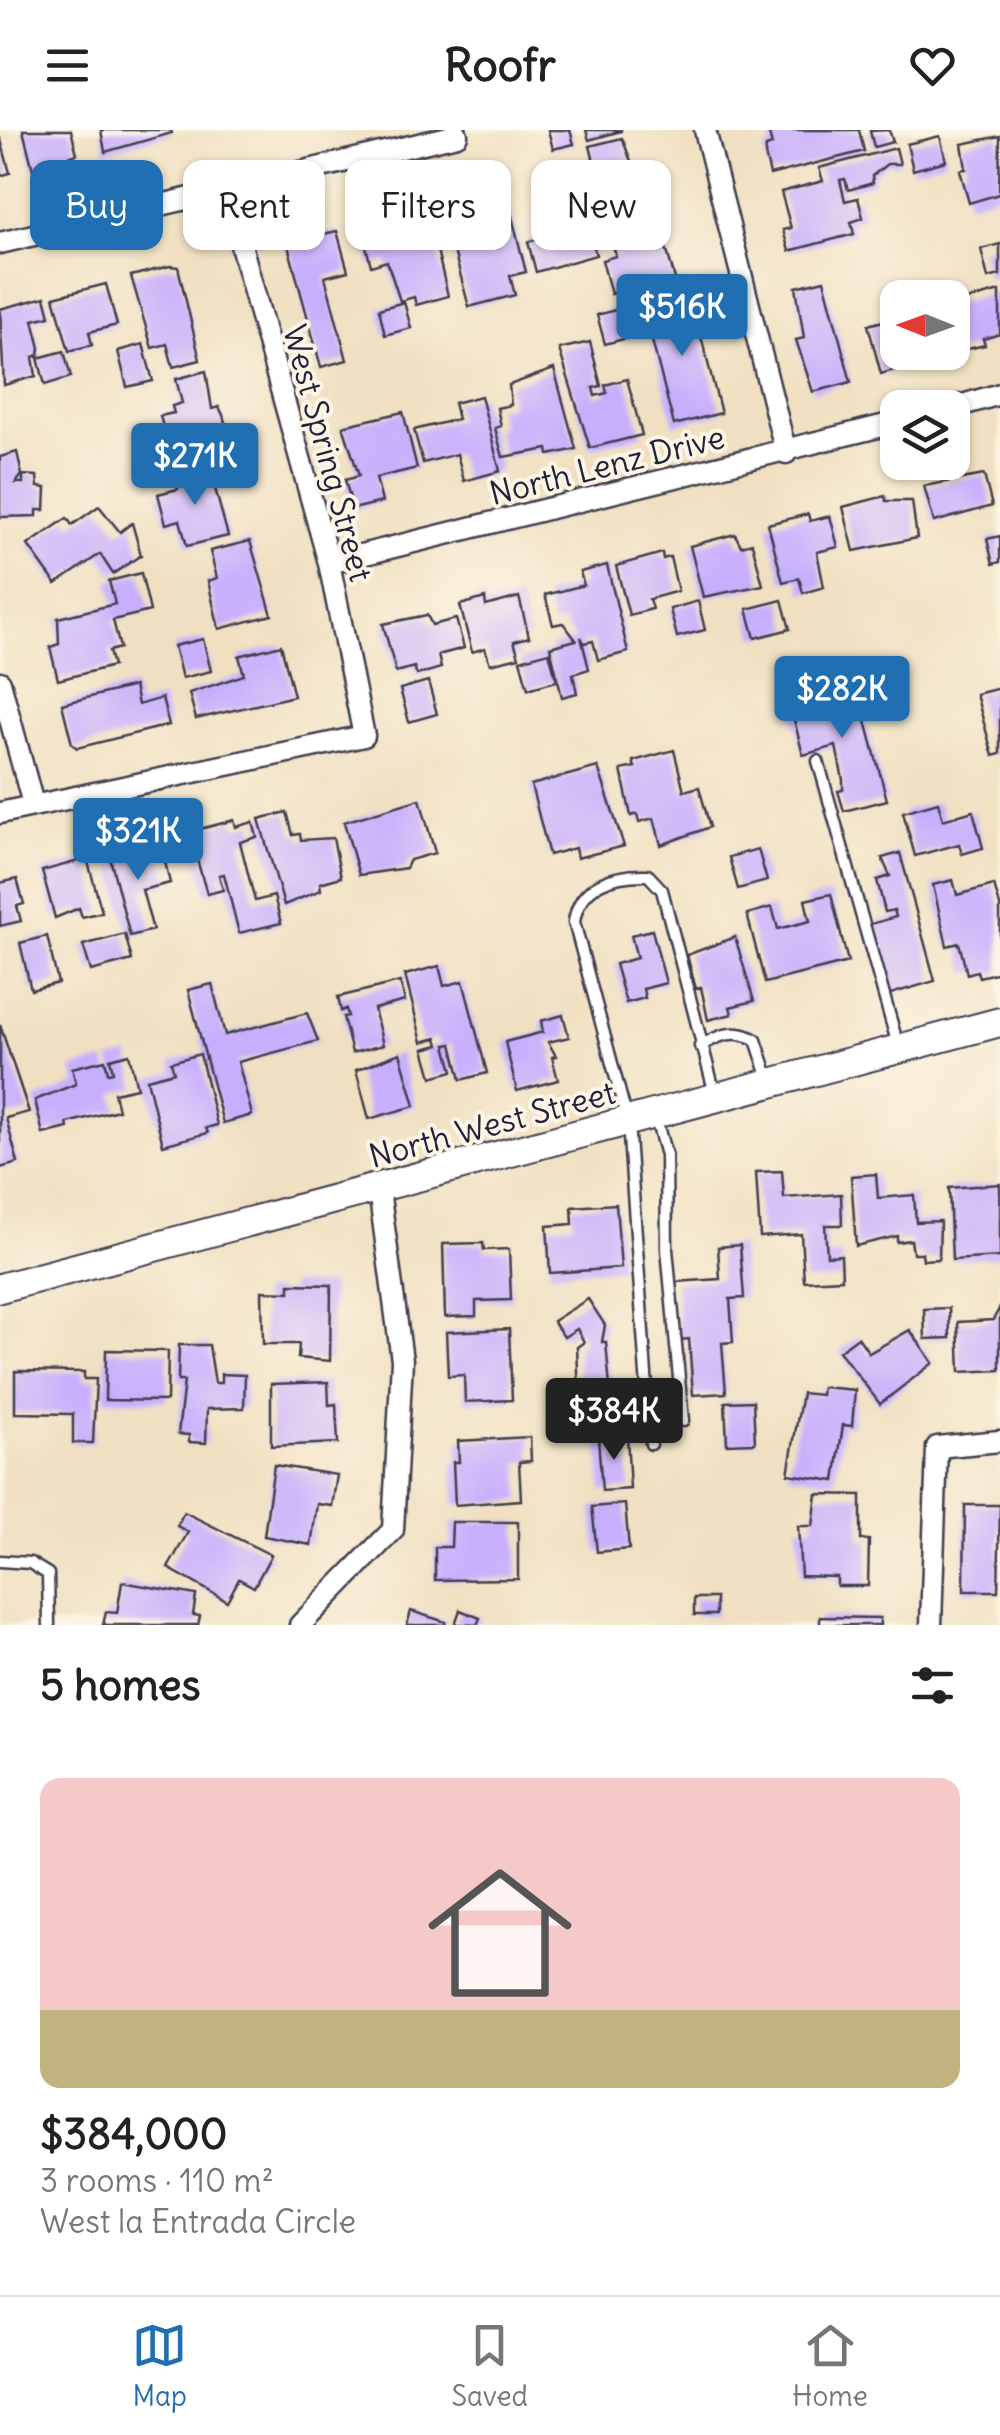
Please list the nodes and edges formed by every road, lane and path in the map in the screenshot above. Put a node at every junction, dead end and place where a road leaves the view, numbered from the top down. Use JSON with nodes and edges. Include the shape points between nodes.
{"nodes":[{"id":1,"x":455,"y":130,"type":"edge"},
{"id":2,"x":705,"y":130,"type":"edge"},
{"id":3,"x":325,"y":165,"type":"edge"},
{"id":4,"x":183,"y":197,"type":"edge"},
{"id":5,"x":0,"y":243,"type":"edge"},
{"id":6,"x":242,"y":250,"type":"edge"},
{"id":7,"x":1000,"y":394,"type":"edge"},
{"id":8,"x":970,"y":403,"type":"edge"},
{"id":9,"x":880,"y":427,"type":"edge"},
{"id":10,"x":786,"y":452,"type":"junction"},
{"id":11,"x":329,"y":564,"type":"junction"},
{"id":12,"x":0,"y":682,"type":"edge"},
{"id":13,"x":818,"y":762,"type":"dead end"},
{"id":14,"x":34,"y":804,"type":"junction"},
{"id":15,"x":0,"y":813,"type":"edge"},
{"id":16,"x":1000,"y":1022,"type":"edge"},
{"id":17,"x":700,"y":1046,"type":"junction"},
{"id":18,"x":899,"y":1050,"type":"junction"},
{"id":19,"x":771,"y":1085,"type":"junction"},
{"id":20,"x":717,"y":1099,"type":"junction"},
{"id":21,"x":655,"y":1116,"type":"junction"},
{"id":22,"x":628,"y":1124,"type":"junction"},
{"id":23,"x":380,"y":1190,"type":"junction"},
{"id":24,"x":0,"y":1288,"type":"edge"},
{"id":25,"x":682,"y":1422,"type":"dead end"},
{"id":26,"x":1000,"y":1441,"type":"edge"},
{"id":27,"x":651,"y":1444,"type":"dead end"},
{"id":28,"x":0,"y":1561,"type":"edge"},
{"id":29,"x":49,"y":1625,"type":"edge"},
{"id":30,"x":300,"y":1625,"type":"edge"},
{"id":31,"x":931,"y":1625,"type":"edge"}],
"edges":[{"from":1,"to":3,"type":"street","via":[[457,136]]},
{"from":2,"to":10,"type":"street"},
{"from":4,"to":5,"type":"street"},
{"from":6,"to":11,"type":"street","name":"West Spring Street"},
{"from":7,"to":8,"type":"street"},
{"from":9,"to":10,"type":"street","name":"North Lenz Drive"},
{"from":10,"to":11,"type":"street","name":"North Lenz Drive"},
{"from":11,"to":14,"type":"street","name":"West Spring Street","via":[[364,736]]},
{"from":12,"to":14,"type":"street"},
{"from":13,"to":18,"type":"lane"},
{"from":14,"to":15,"type":"street"},
{"from":16,"to":18,"type":"street","name":"North West Street"},
{"from":17,"to":19,"type":"lane","via":[[719,1034],[744,1033],[756,1040]]},
{"from":17,"to":20,"type":"lane"},
{"from":17,"to":22,"type":"lane","via":[[662,890],[648,875],[622,874],[596,885],[576,905],[574,922]]},
{"from":18,"to":19,"type":"street","name":"North West Street"},
{"from":19,"to":20,"type":"street","name":"North West Street"},
{"from":20,"to":21,"type":"street","name":"North West Street"},
{"from":21,"to":22,"type":"street","name":"North West Street"},
{"from":21,"to":25,"type":"lane","via":[[666,1156],[666,1250]]},
{"from":22,"to":23,"type":"street","name":"North West Street"},
{"from":22,"to":27,"type":"lane"},
{"from":23,"to":24,"type":"street","name":"North West Street"},
{"from":23,"to":30,"type":"street","via":[[402,1360],[392,1530]]},
{"from":26,"to":31,"type":"street","via":[[937,1447]]},
{"from":28,"to":29,"type":"lane","via":[[30,1563],[48,1574]]}]}
